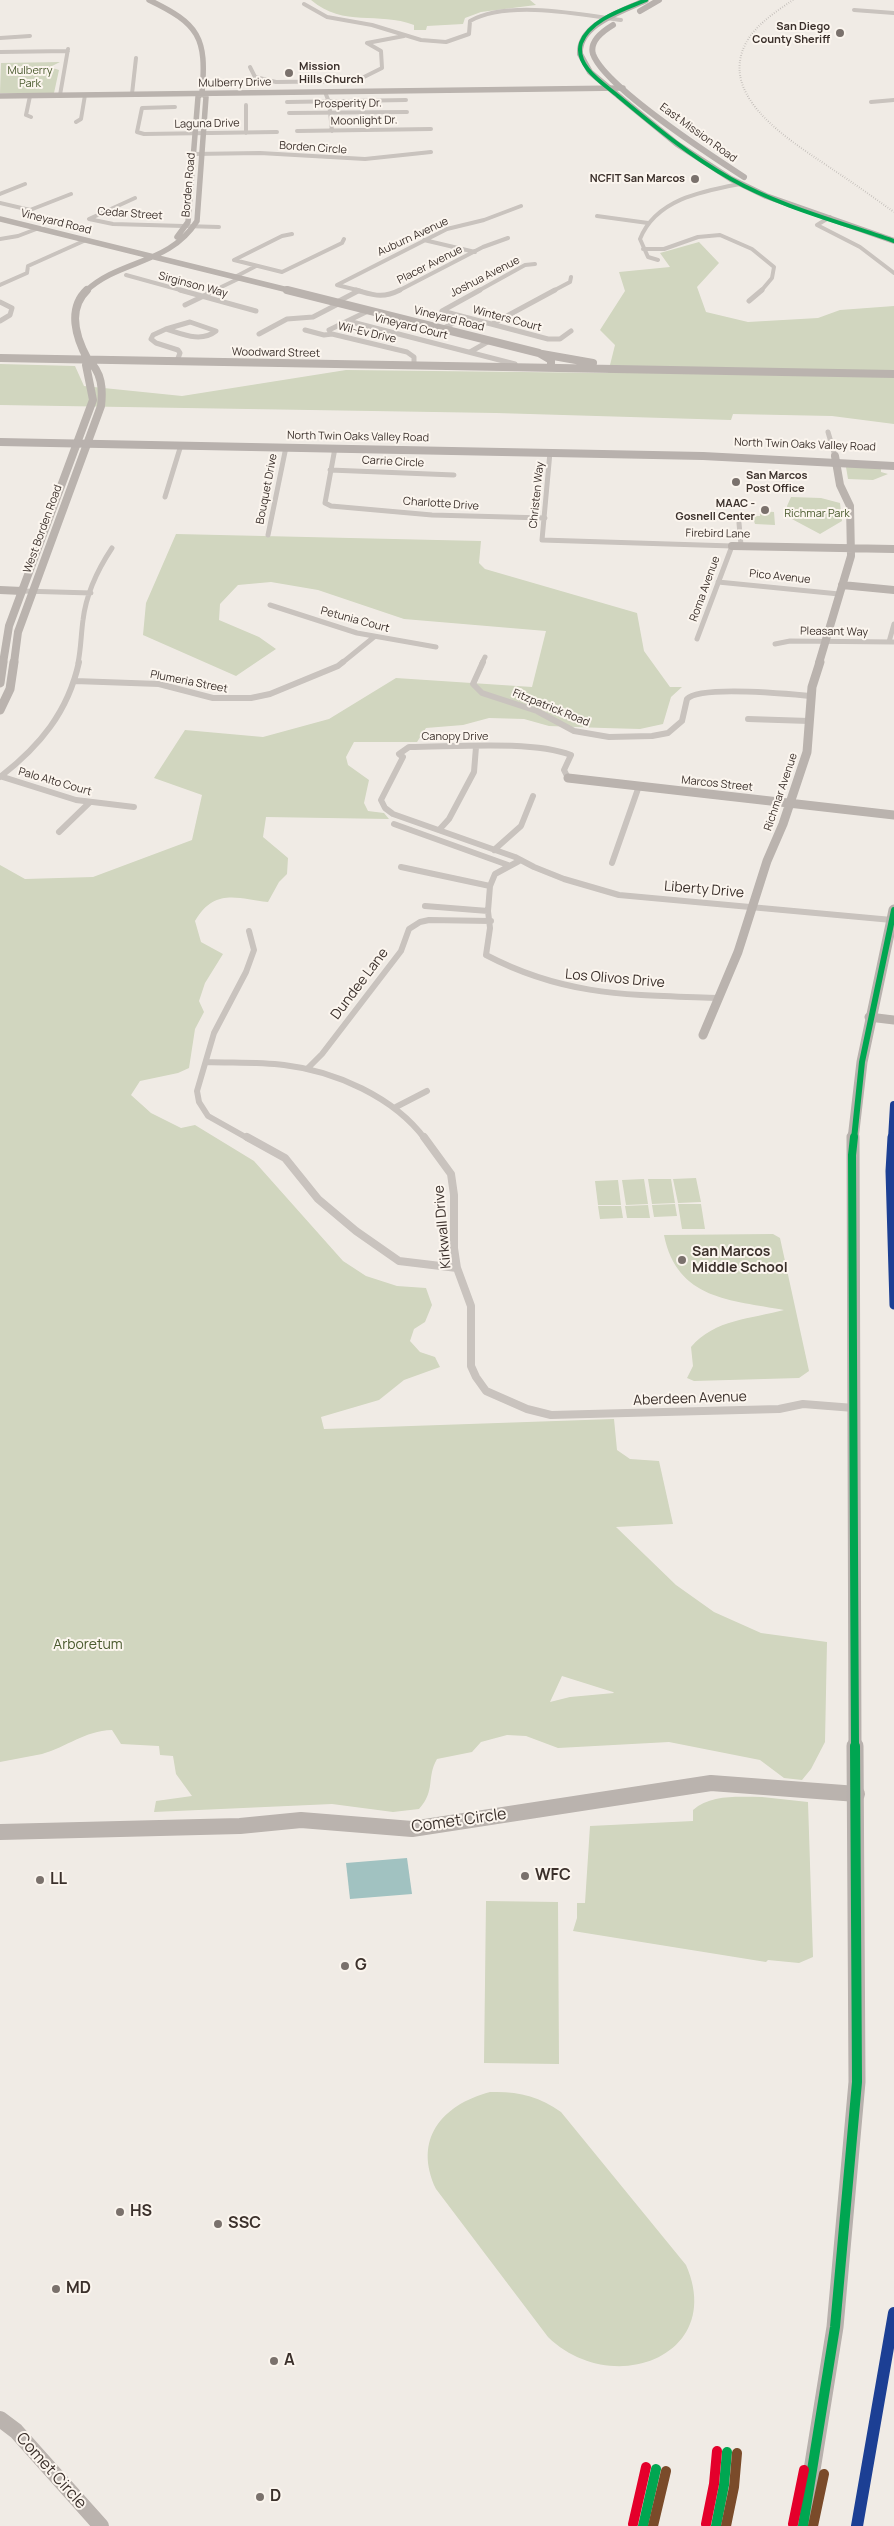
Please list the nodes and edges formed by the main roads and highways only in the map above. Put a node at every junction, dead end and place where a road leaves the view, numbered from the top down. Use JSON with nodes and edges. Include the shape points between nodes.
{"nodes":[{"id":1,"x":149,"y":0,"type":"edge"},
{"id":2,"x":646,"y":0,"type":"edge"},
{"id":3,"x":659,"y":0,"type":"edge"},
{"id":4,"x":608,"y":87,"type":"junction"},
{"id":5,"x":622,"y":87,"type":"junction"},
{"id":6,"x":202,"y":94,"type":"junction"},
{"id":7,"x":0,"y":96,"type":"edge"},
{"id":8,"x":30,"y":96,"type":"joint"},
{"id":9,"x":727,"y":177,"type":"junction"},
{"id":10,"x":742,"y":181,"type":"junction"},
{"id":11,"x":753,"y":182,"type":"junction"},
{"id":12,"x":830,"y":217,"type":"junction"},
{"id":13,"x":0,"y":219,"type":"edge"},
{"id":14,"x":870,"y":223,"type":"junction"},
{"id":15,"x":894,"y":233,"type":"edge"},
{"id":16,"x":894,"y":242,"type":"edge"},
{"id":17,"x":153,"y":256,"type":"junction"},
{"id":18,"x":539,"y":353,"type":"junction"},
{"id":19,"x":0,"y":358,"type":"edge"},
{"id":20,"x":88,"y":360,"type":"junction"},
{"id":21,"x":551,"y":368,"type":"junction"},
{"id":22,"x":634,"y":369,"type":"junction"},
{"id":23,"x":894,"y":374,"type":"edge"},
{"id":24,"x":0,"y":442,"type":"edge"},
{"id":25,"x":78,"y":443,"type":"junction"},
{"id":26,"x":88,"y":443,"type":"junction"},
{"id":27,"x":835,"y":458,"type":"junction"},
{"id":28,"x":894,"y":460,"type":"edge"},
{"id":29,"x":894,"y":466,"type":"edge"},
{"id":30,"x":732,"y":546,"type":"road end"},
{"id":31,"x":852,"y":548,"type":"junction"},
{"id":32,"x":894,"y":548,"type":"edge"},
{"id":33,"x":842,"y":585,"type":"junction"},
{"id":34,"x":0,"y":590,"type":"edge"},
{"id":35,"x":894,"y":590,"type":"edge"},
{"id":36,"x":22,"y":591,"type":"junction"},
{"id":37,"x":0,"y":683,"type":"edge"},
{"id":38,"x":0,"y":710,"type":"edge"},
{"id":39,"x":568,"y":778,"type":"road end"},
{"id":40,"x":790,"y":803,"type":"junction"},
{"id":41,"x":894,"y":815,"type":"edge"},
{"id":42,"x":893,"y":915,"type":"edge"},
{"id":43,"x":869,"y":1018,"type":"junction"},
{"id":44,"x":894,"y":1020,"type":"edge"},
{"id":45,"x":702,"y":1035,"type":"dead end"},
{"id":46,"x":857,"y":1794,"type":"junction"},
{"id":47,"x":0,"y":1832,"type":"edge"},
{"id":48,"x":0,"y":2419,"type":"edge"},
{"id":49,"x":101,"y":2526,"type":"edge"},
{"id":50,"x":803,"y":2526,"type":"edge"}],
"edges":[{"from":1,"to":6,"type":"main road","name":"Borden Road","via":[[178,14],[194,27],[206,61]]},
{"from":2,"to":4,"type":"main road","name":"East Mission Road","via":[[610,18],[586,35],[581,43],[579,51],[586,66]]},
{"from":3,"to":5,"type":"main road","name":"East Mission Road","via":[[602,32],[596,39],[593,49],[598,65]]},
{"from":4,"to":5,"type":"main road","name":"Mulberry Drive"},
{"from":4,"to":6,"type":"main road","name":"Mulberry Drive"},
{"from":4,"to":9,"type":"main road","name":"East Mission Road"},
{"from":5,"to":10,"type":"main road","name":"East Mission Road"},
{"from":6,"to":8,"type":"main road","name":"Mulberry Drive"},
{"from":6,"to":17,"type":"main road","name":"Borden Road","via":[[198,97],[186,226]]},
{"from":6,"to":17,"type":"main road","name":"Borden Road","via":[[206,97],[196,226],[173,249]]},
{"from":7,"to":8,"type":"main road","name":"Mulberry Drive"},
{"from":9,"to":10,"type":"main road","name":"East Mission Road"},
{"from":9,"to":11,"type":"main road"},
{"from":10,"to":11,"type":"main road","name":"East Mission Road"},
{"from":10,"to":12,"type":"main road","name":"East Mission Road","via":[[780,201]]},
{"from":11,"to":14,"type":"main road","name":"East Mission Road"},
{"from":12,"to":14,"type":"main road"},
{"from":12,"to":16,"type":"main road","name":"East Mission Road"},
{"from":13,"to":17,"type":"main road","name":"Vineyard Road"},
{"from":14,"to":15,"type":"main road","name":"East Mission Road"},
{"from":17,"to":18,"type":"main road","name":"Vineyard Road"},
{"from":17,"to":20,"type":"main road","name":"Borden Road","via":[[99,281],[79,298],[74,312]]},
{"from":18,"to":21,"type":"main road","via":[[551,360]]},
{"from":18,"to":22,"type":"main road","name":"Vineyard Road"},
{"from":19,"to":20,"type":"main road","name":"Woodward Street"},
{"from":20,"to":21,"type":"main road","name":"Woodward Street"},
{"from":20,"to":25,"type":"main road","name":"Borden Road","via":[[86,365],[93,400]]},
{"from":20,"to":26,"type":"main road","name":"West Borden Road","via":[[95,365],[102,388],[99,412]]},
{"from":21,"to":22,"type":"main road"},
{"from":22,"to":23,"type":"main road"},
{"from":24,"to":25,"type":"main road","name":"North Twin Oaks Valley Road"},
{"from":25,"to":26,"type":"main road","name":"North Twin Oaks Valley Road"},
{"from":25,"to":36,"type":"main road","name":"West Borden Road"},
{"from":26,"to":27,"type":"main road","name":"North Twin Oaks Valley Road","via":[[715,456],[730,459]]},
{"from":26,"to":38,"type":"main road","name":"West Borden Road","via":[[18,632],[10,689]]},
{"from":27,"to":28,"type":"main road","name":"North Twin Oaks Valley Road"},
{"from":27,"to":29,"type":"main road","name":"North Twin Oaks Valley Road"},
{"from":27,"to":31,"type":"main road","name":"Richmar Avenue","via":[[840,485],[850,506]]},
{"from":30,"to":31,"type":"main road","name":"Firebird Lane"},
{"from":31,"to":32,"type":"main road","name":"Firebird Lane"},
{"from":31,"to":33,"type":"main road","name":"Richmar Avenue"},
{"from":33,"to":35,"type":"main road"},
{"from":33,"to":40,"type":"main road","name":"Richmar Avenue","via":[[812,696],[807,752]]},
{"from":34,"to":36,"type":"main road"},
{"from":36,"to":37,"type":"main road","name":"West Borden Road","via":[[6,639]]},
{"from":39,"to":40,"type":"main road","name":"Marcos Street"},
{"from":40,"to":41,"type":"main road","name":"Marcos Street"},
{"from":40,"to":45,"type":"main road","name":"Richmar Avenue","via":[[738,952]]},
{"from":42,"to":43,"type":"main road"},
{"from":43,"to":44,"type":"main road"},
{"from":43,"to":46,"type":"main road","via":[[853,1130],[853,1585]]},
{"from":46,"to":47,"type":"main road","name":"Comet Circle","via":[[711,1783],[412,1829],[301,1820],[240,1826]]},
{"from":46,"to":50,"type":"main road","via":[[857,2082],[836,2327]]},
{"from":48,"to":49,"type":"main road","name":"Comet Circle","via":[[16,2431]]}]}
